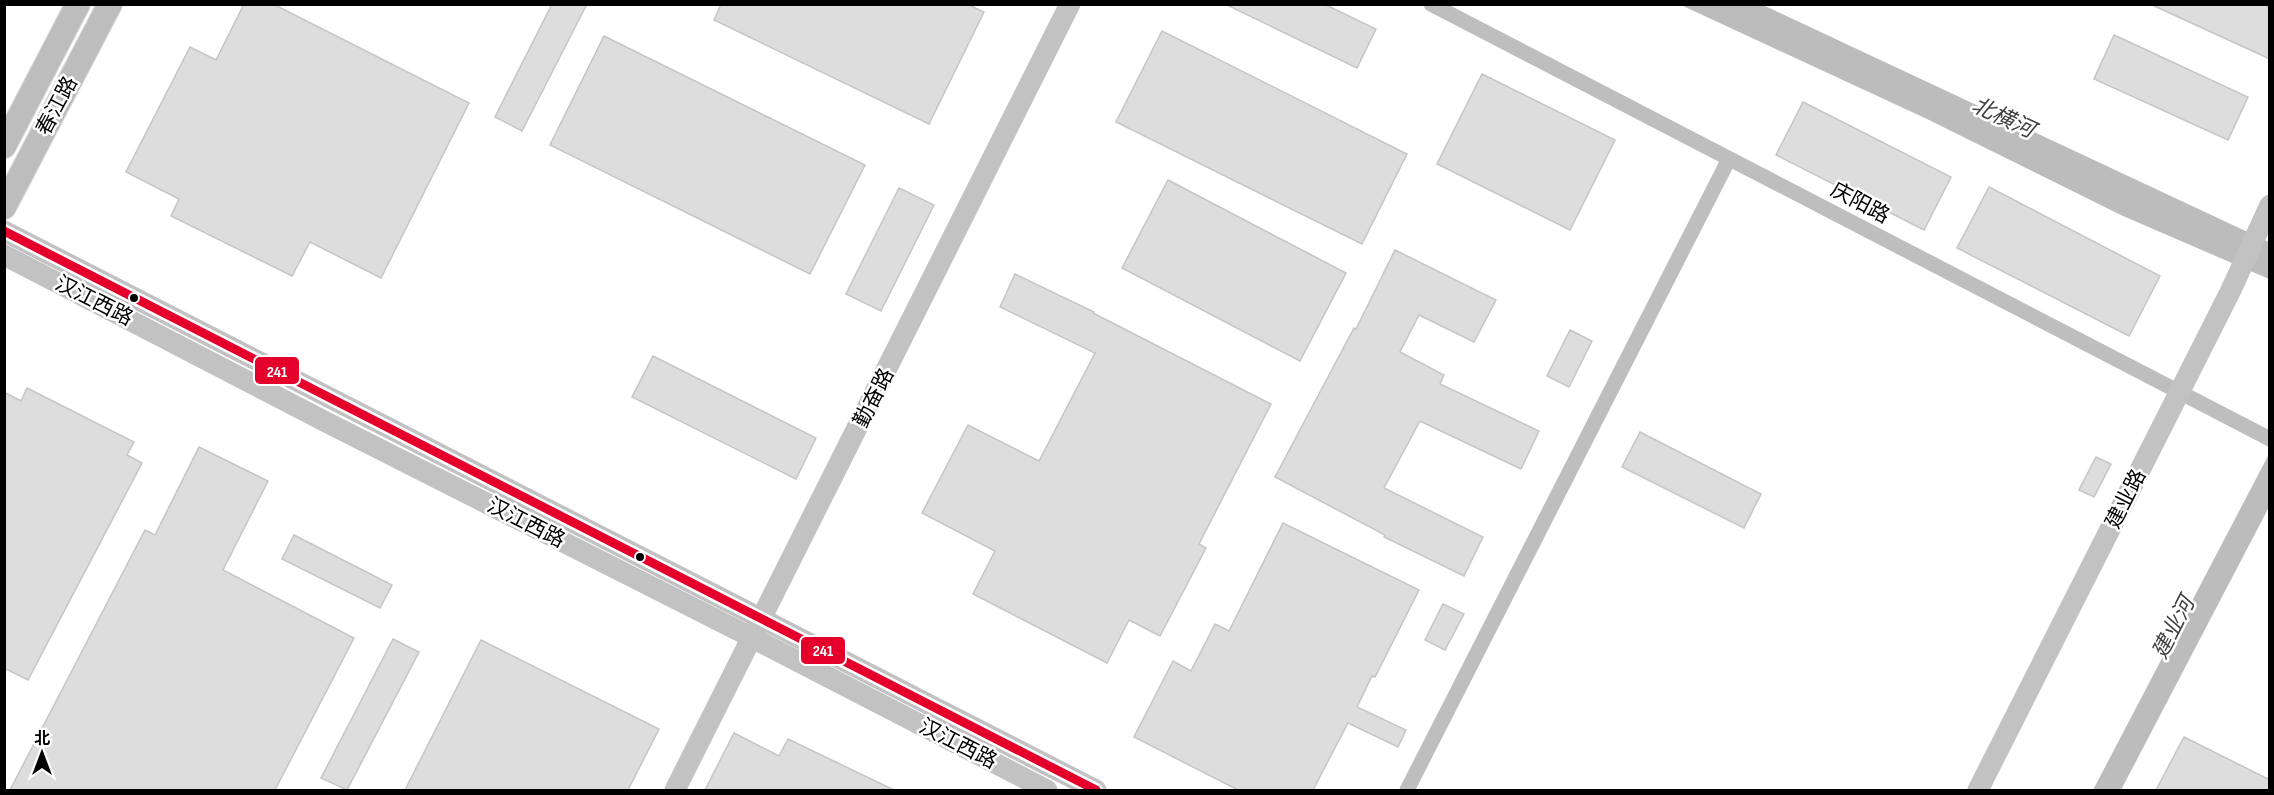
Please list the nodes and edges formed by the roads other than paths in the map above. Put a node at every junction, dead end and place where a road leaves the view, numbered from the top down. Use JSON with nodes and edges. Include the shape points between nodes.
{"nodes":[{"id":1,"x":78,"y":4,"type":"edge"},
{"id":2,"x":110,"y":4,"type":"edge"},
{"id":3,"x":1070,"y":4,"type":"edge"},
{"id":4,"x":1431,"y":4,"type":"edge"},
{"id":5,"x":4,"y":146,"type":"edge"},
{"id":6,"x":1729,"y":159,"type":"junction"},
{"id":7,"x":4,"y":207,"type":"edge"},
{"id":8,"x":2268,"y":209,"type":"edge"},
{"id":9,"x":4,"y":231,"type":"edge"},
{"id":10,"x":4,"y":255,"type":"edge"},
{"id":11,"x":2179,"y":393,"type":"junction"},
{"id":12,"x":2270,"y":439,"type":"edge"},
{"id":13,"x":758,"y":629,"type":"junction"},
{"id":14,"x":675,"y":790,"type":"edge"},
{"id":15,"x":1047,"y":790,"type":"edge"},
{"id":16,"x":1096,"y":790,"type":"edge"},
{"id":17,"x":1407,"y":790,"type":"edge"},
{"id":18,"x":1978,"y":790,"type":"edge"}],
"edges":[{"from":1,"to":5,"type":"main road","name":"春江路"},
{"from":2,"to":7,"type":"main road","name":"春江路"},
{"from":3,"to":13,"type":"main road","name":"勤奋路"},
{"from":4,"to":6,"type":"street","name":"庆阳路"},
{"from":6,"to":11,"type":"street","name":"庆阳路"},
{"from":6,"to":17,"type":"street"},
{"from":8,"to":11,"type":"main road","name":"建业路"},
{"from":9,"to":13,"type":"main road","name":"汉江西路"},
{"from":10,"to":13,"type":"main road","name":"汉江西路","via":[[326,422]]},
{"from":11,"to":12,"type":"street","name":"庆阳路"},
{"from":11,"to":18,"type":"main road","name":"建业路"},
{"from":13,"to":14,"type":"main road","name":"勤奋路"},
{"from":13,"to":15,"type":"main road","name":"汉江西路"},
{"from":13,"to":16,"type":"main road","name":"汉江西路"}]}
